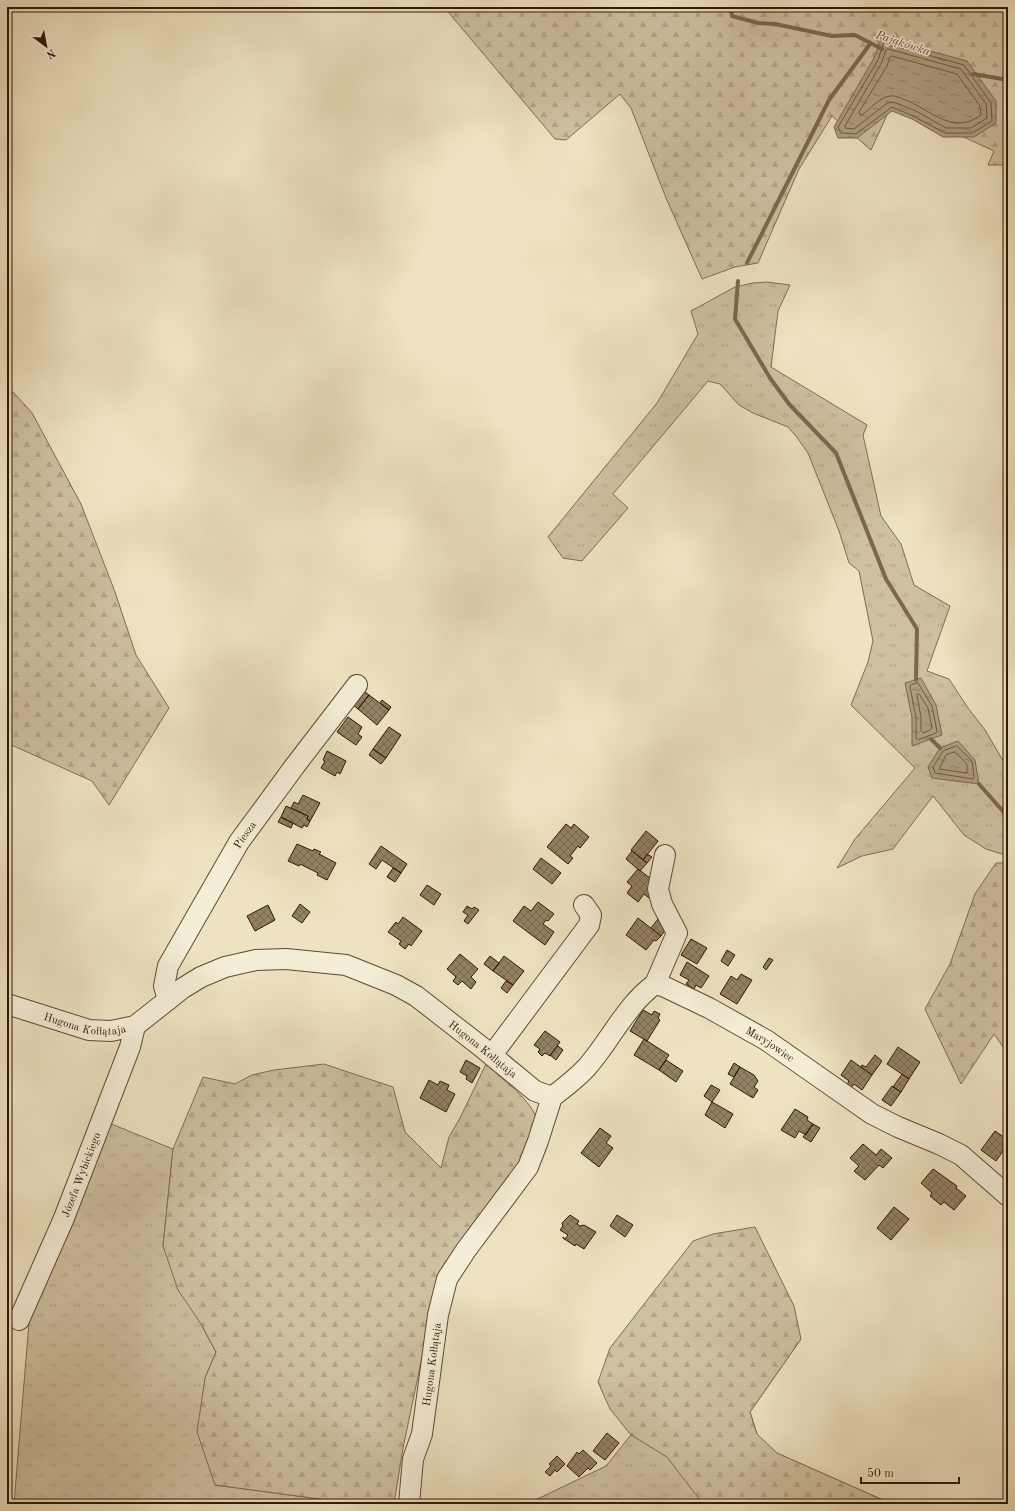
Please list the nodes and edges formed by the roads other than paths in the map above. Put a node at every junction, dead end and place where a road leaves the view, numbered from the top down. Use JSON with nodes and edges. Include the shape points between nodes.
{"nodes":[{"id":1,"x":357,"y":685,"type":"dead end"},
{"id":2,"x":665,"y":855,"type":"dead end"},
{"id":3,"x":584,"y":905,"type":"dead end"},
{"id":4,"x":656,"y":984,"type":"junction"},
{"id":5,"x":168,"y":1000,"type":"junction"},
{"id":6,"x":7,"y":1004,"type":"edge"},
{"id":7,"x":135,"y":1026,"type":"junction"},
{"id":8,"x":492,"y":1055,"type":"junction"},
{"id":9,"x":552,"y":1097,"type":"junction"},
{"id":10,"x":1008,"y":1196,"type":"edge"},
{"id":11,"x":19,"y":1320,"type":"dead end"},
{"id":12,"x":409,"y":1504,"type":"edge"}],
"edges":[{"from":1,"to":5,"type":"street","name":"Piesza","via":[[240,842],[168,966],[164,986]]},
{"from":2,"to":4,"type":"street","via":[[658,889],[662,904],[677,933]]},
{"from":3,"to":8,"type":"street","via":[[591,915],[589,925]]},
{"from":4,"to":9,"type":"street","via":[[647,990],[586,1067]]},
{"from":4,"to":10,"type":"street","name":"Maryjowiec","via":[[709,1008],[766,1040],[872,1114],[961,1155]]},
{"from":5,"to":7,"type":"street","name":"Hugona Kołłątaja"},
{"from":5,"to":8,"type":"street","name":"Hugona Kołłątaja","via":[[201,977],[225,967],[256,960],[286,959],[346,965],[416,996]]},
{"from":6,"to":7,"type":"street","name":"Hugona Kołłątaja","via":[[90,1030],[110,1031]]},
{"from":7,"to":11,"type":"street","name":"Józefa Wybickiego","via":[[130,1047],[64,1218]]},
{"from":8,"to":9,"type":"street","name":"Hugona Kołłątaja","via":[[535,1091]]},
{"from":9,"to":12,"type":"street","name":"Hugona Kołłątaja","via":[[528,1167],[447,1279],[438,1315],[422,1434],[413,1459]]}]}
